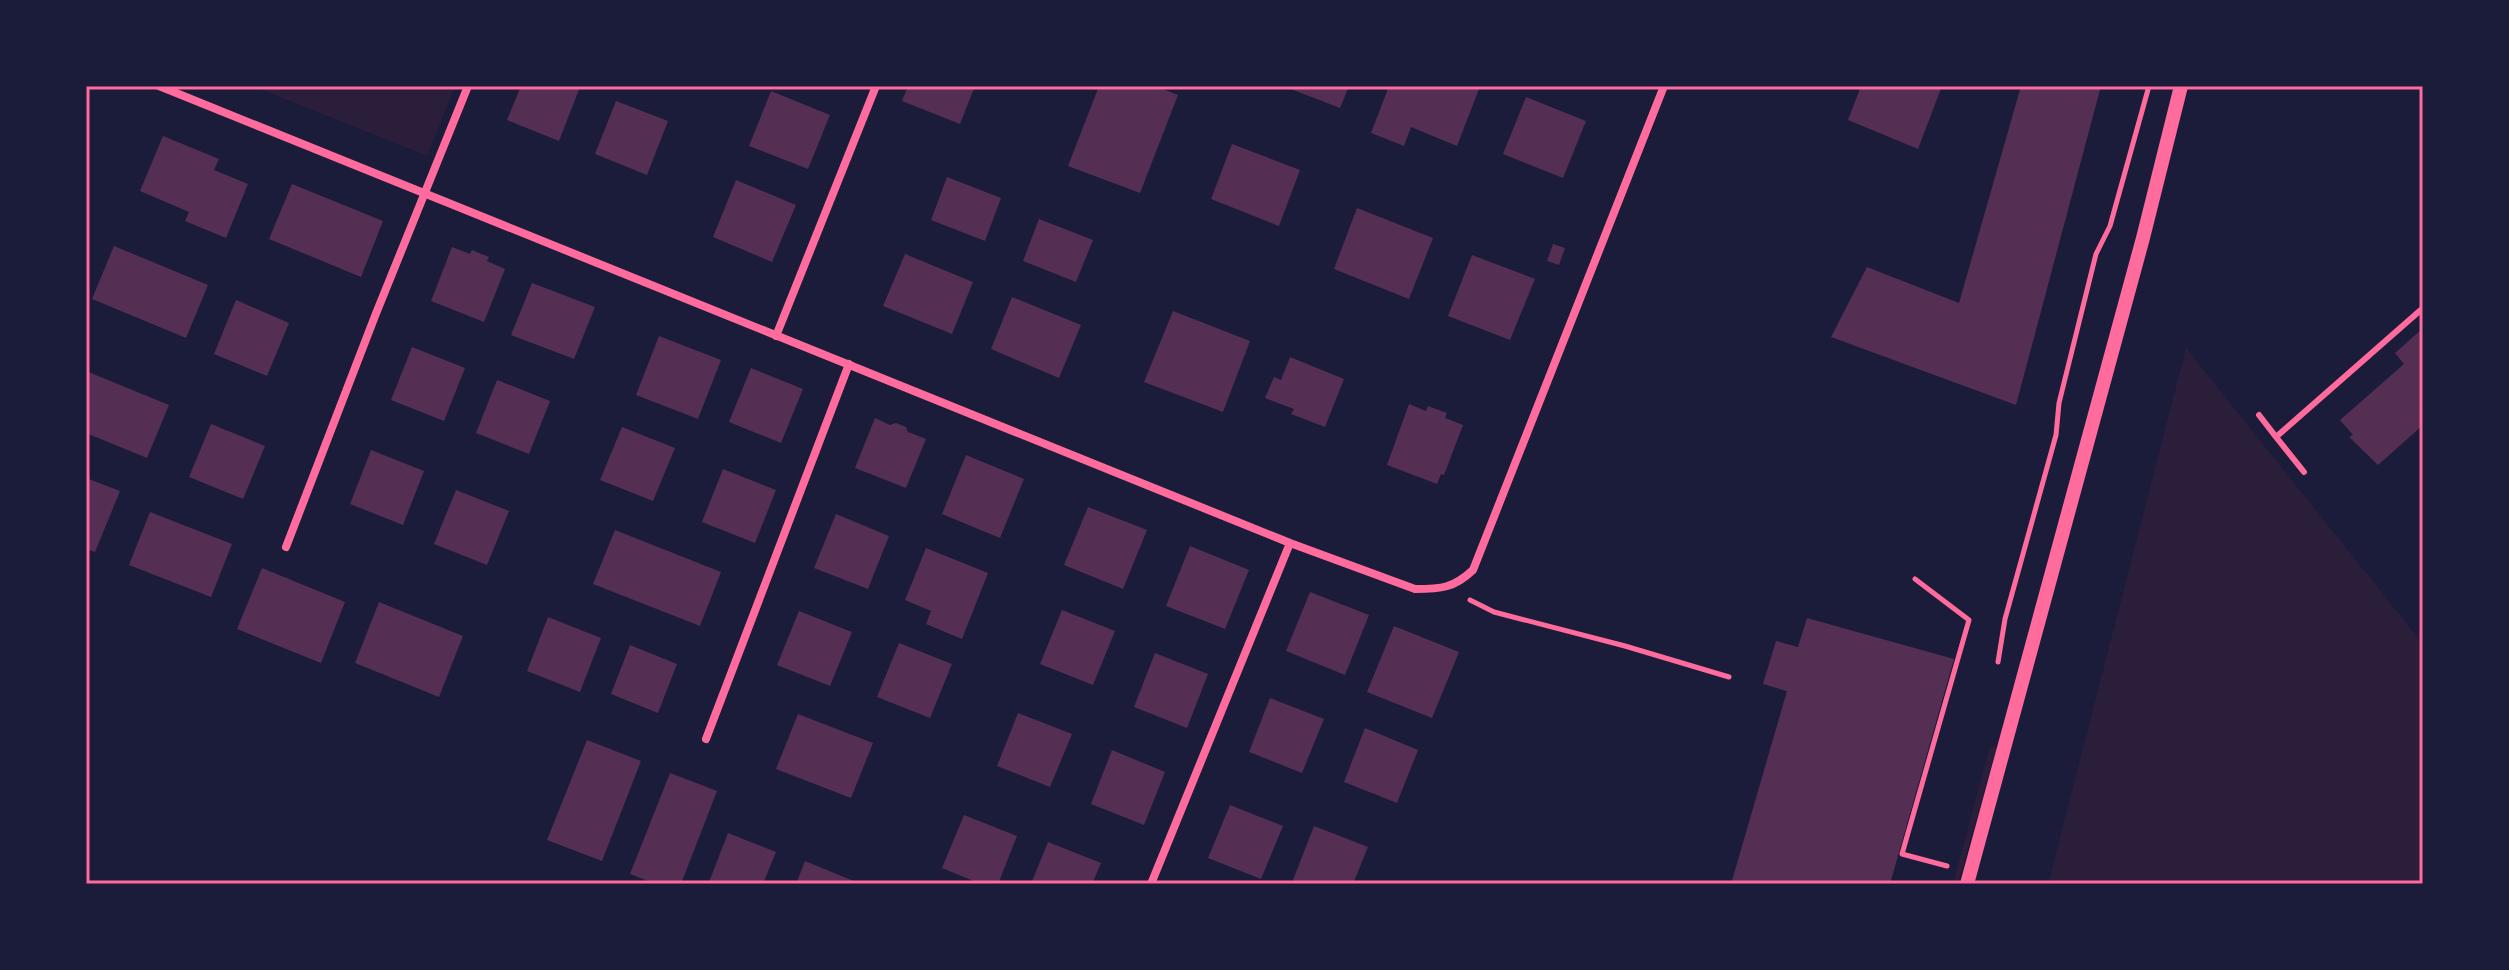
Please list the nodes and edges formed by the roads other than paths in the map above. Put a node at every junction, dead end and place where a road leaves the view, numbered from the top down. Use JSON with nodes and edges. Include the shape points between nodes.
{"nodes":[{"id":1,"x":159,"y":86,"type":"edge"},
{"id":2,"x":468,"y":86,"type":"edge"},
{"id":3,"x":876,"y":86,"type":"edge"},
{"id":4,"x":1664,"y":86,"type":"edge"},
{"id":5,"x":2181,"y":86,"type":"edge"},
{"id":6,"x":427,"y":194,"type":"junction"},
{"id":7,"x":2423,"y":308,"type":"edge"},
{"id":8,"x":776,"y":336,"type":"junction"},
{"id":9,"x":849,"y":364,"type":"junction"},
{"id":10,"x":2259,"y":415,"type":"dead end"},
{"id":11,"x":2276,"y":437,"type":"junction"},
{"id":12,"x":2304,"y":472,"type":"dead end"},
{"id":13,"x":1290,"y":543,"type":"junction"},
{"id":14,"x":286,"y":547,"type":"dead end"},
{"id":15,"x":706,"y":739,"type":"dead end"},
{"id":16,"x":1151,"y":884,"type":"edge"},
{"id":17,"x":1967,"y":884,"type":"edge"}],
"edges":[{"from":1,"to":6,"type":"street"},
{"from":2,"to":6,"type":"street"},
{"from":3,"to":8,"type":"street"},
{"from":4,"to":13,"type":"street","via":[[1473,570],[1458,584],[1415,589]]},
{"from":5,"to":17,"type":"street"},
{"from":6,"to":8,"type":"street"},
{"from":6,"to":14,"type":"street"},
{"from":7,"to":11,"type":"lane"},
{"from":8,"to":9,"type":"street"},
{"from":9,"to":13,"type":"street"},
{"from":9,"to":15,"type":"street"},
{"from":10,"to":11,"type":"lane"},
{"from":11,"to":12,"type":"lane"},
{"from":13,"to":16,"type":"street"}]}
